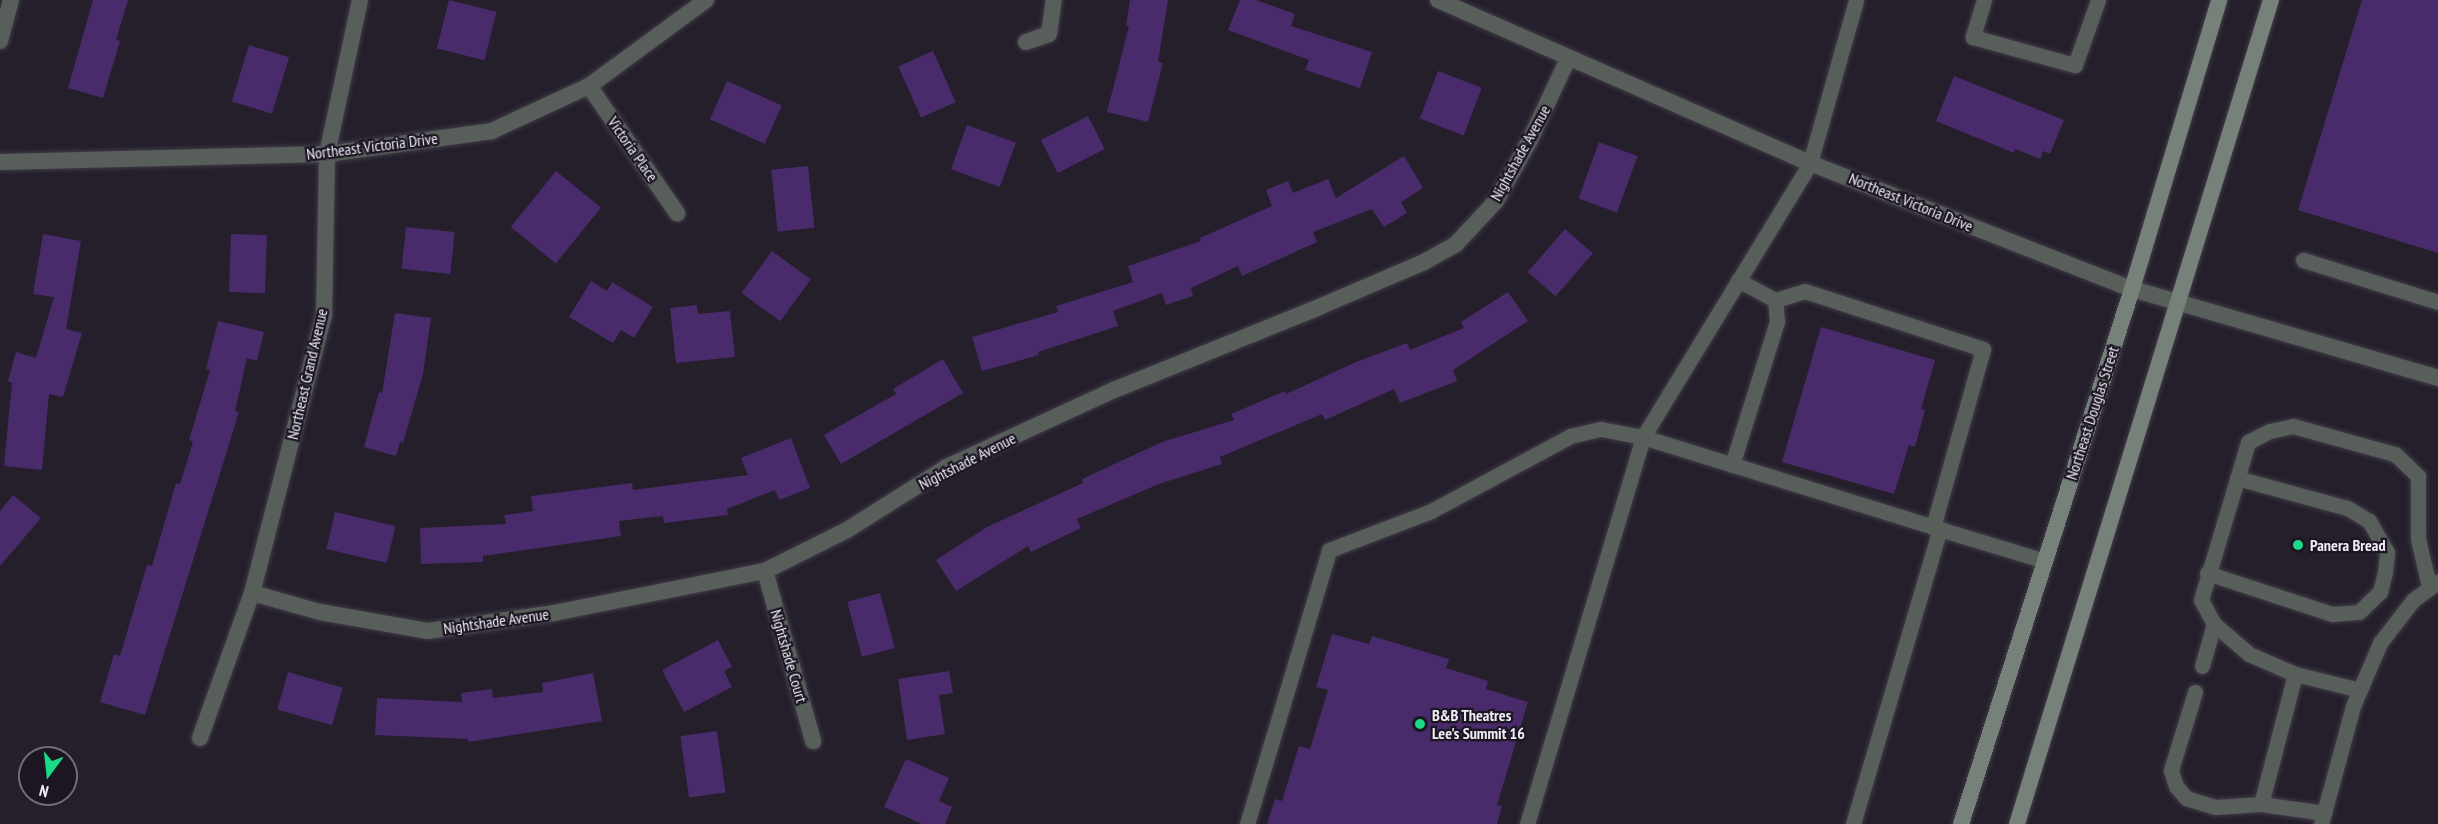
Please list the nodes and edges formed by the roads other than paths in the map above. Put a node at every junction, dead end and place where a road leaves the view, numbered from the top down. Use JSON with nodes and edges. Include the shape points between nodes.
{"nodes":[{"id":1,"x":11,"y":0,"type":"edge"},
{"id":2,"x":360,"y":0,"type":"edge"},
{"id":3,"x":706,"y":0,"type":"edge"},
{"id":4,"x":1054,"y":0,"type":"edge"},
{"id":5,"x":1438,"y":0,"type":"edge"},
{"id":6,"x":1856,"y":0,"type":"edge"},
{"id":7,"x":1984,"y":0,"type":"edge"},
{"id":8,"x":2098,"y":0,"type":"edge"},
{"id":9,"x":2219,"y":0,"type":"edge"},
{"id":10,"x":2271,"y":0,"type":"edge"},
{"id":11,"x":0,"y":41,"type":"edge"},
{"id":12,"x":1026,"y":42,"type":"dead end"},
{"id":13,"x":1568,"y":59,"type":"junction"},
{"id":14,"x":589,"y":86,"type":"junction"},
{"id":15,"x":327,"y":154,"type":"junction"},
{"id":16,"x":0,"y":162,"type":"edge"},
{"id":17,"x":1810,"y":163,"type":"junction"},
{"id":18,"x":678,"y":213,"type":"dead end"},
{"id":19,"x":2303,"y":260,"type":"dead end"},
{"id":20,"x":1738,"y":280,"type":"junction"},
{"id":21,"x":2132,"y":289,"type":"junction"},
{"id":22,"x":1775,"y":300,"type":"junction"},
{"id":23,"x":2438,"y":302,"type":"edge"},
{"id":24,"x":2176,"y":304,"type":"junction"},
{"id":25,"x":2438,"y":378,"type":"edge"},
{"id":26,"x":1643,"y":437,"type":"junction"},
{"id":27,"x":1732,"y":465,"type":"junction"},
{"id":28,"x":2237,"y":478,"type":"junction"},
{"id":29,"x":1936,"y":528,"type":"junction"},
{"id":30,"x":2045,"y":561,"type":"junction"},
{"id":31,"x":765,"y":571,"type":"junction"},
{"id":32,"x":2207,"y":573,"type":"junction"},
{"id":33,"x":2434,"y":584,"type":"edge"},
{"id":34,"x":252,"y":593,"type":"junction"},
{"id":35,"x":2214,"y":624,"type":"junction"},
{"id":36,"x":2202,"y":666,"type":"dead end"},
{"id":37,"x":2295,"y":674,"type":"junction"},
{"id":38,"x":2360,"y":690,"type":"junction"},
{"id":39,"x":2195,"y":692,"type":"dead end"},
{"id":40,"x":200,"y":738,"type":"dead end"},
{"id":41,"x":813,"y":741,"type":"dead end"},
{"id":42,"x":2261,"y":804,"type":"junction"},
{"id":43,"x":2323,"y":818,"type":"edge"},
{"id":44,"x":2022,"y":823,"type":"edge"},
{"id":45,"x":1247,"y":824,"type":"edge"},
{"id":46,"x":1527,"y":824,"type":"edge"},
{"id":47,"x":1853,"y":824,"type":"edge"},
{"id":48,"x":1961,"y":824,"type":"edge"}],
"edges":[{"from":1,"to":11,"type":"street"},
{"from":2,"to":15,"type":"street","name":"Northeast Grand Avenue"},
{"from":3,"to":14,"type":"street","name":"Northeast Victoria Drive"},
{"from":4,"to":12,"type":"street","via":[[1049,34]]},
{"from":5,"to":13,"type":"street","name":"Northeast Victoria Drive"},
{"from":6,"to":17,"type":"lane"},
{"from":7,"to":8,"type":"lane","via":[[1973,37],[2075,65]]},
{"from":9,"to":21,"type":"main road","name":"Northeast Douglas Street"},
{"from":10,"to":24,"type":"main road"},
{"from":13,"to":17,"type":"street","name":"Northeast Victoria Drive"},
{"from":13,"to":31,"type":"street","name":"Nightshade Avenue","via":[[1496,201],[1456,244],[1424,262],[1114,390],[947,467],[847,530]]},
{"from":14,"to":15,"type":"street","name":"Northeast Victoria Drive","via":[[492,131]]},
{"from":14,"to":18,"type":"street","name":"Victoria Place"},
{"from":15,"to":16,"type":"street","name":"Northeast Victoria Drive"},
{"from":15,"to":34,"type":"street","name":"Northeast Grand Avenue","via":[[324,315]]},
{"from":17,"to":20,"type":"lane"},
{"from":17,"to":21,"type":"street","name":"Northeast Victoria Drive"},
{"from":19,"to":23,"type":"lane"},
{"from":20,"to":22,"type":"lane"},
{"from":20,"to":26,"type":"lane"},
{"from":21,"to":24,"type":"street","name":"Northeast Victoria Drive"},
{"from":21,"to":30,"type":"main road","name":"Northeast Douglas Street"},
{"from":22,"to":27,"type":"lane","via":[[1777,321]]},
{"from":22,"to":29,"type":"lane","via":[[1805,291],[1983,349]]},
{"from":24,"to":25,"type":"street","name":"Northeast Victoria Drive"},
{"from":24,"to":44,"type":"main road"},
{"from":26,"to":27,"type":"lane"},
{"from":26,"to":45,"type":"lane","via":[[1601,429],[1570,436],[1431,511],[1329,550]]},
{"from":26,"to":46,"type":"lane"},
{"from":27,"to":29,"type":"lane"},
{"from":28,"to":32,"type":"lane"},
{"from":28,"to":32,"type":"lane","via":[[2347,508],[2369,521],[2386,552],[2380,592],[2359,612],[2332,614]]},
{"from":28,"to":33,"type":"lane","via":[[2248,442],[2270,431],[2294,426],[2395,454],[2418,476],[2418,540]]},
{"from":29,"to":30,"type":"lane"},
{"from":29,"to":47,"type":"lane"},
{"from":30,"to":48,"type":"main road","name":"Northeast Douglas Street"},
{"from":31,"to":34,"type":"street","name":"Nightshade Avenue","via":[[554,612],[428,631],[320,612]]},
{"from":31,"to":41,"type":"street","name":"Nightshade Court"},
{"from":32,"to":35,"type":"lane","via":[[2200,600]]},
{"from":33,"to":38,"type":"lane","via":[[2414,600],[2380,644]]},
{"from":34,"to":40,"type":"street","name":"Northeast Grand Avenue"},
{"from":35,"to":36,"type":"lane"},
{"from":35,"to":37,"type":"lane","via":[[2248,654]]},
{"from":37,"to":38,"type":"lane"},
{"from":37,"to":42,"type":"lane"},
{"from":38,"to":43,"type":"lane"},
{"from":39,"to":42,"type":"lane","via":[[2171,770],[2176,786],[2186,798],[2216,807]]},
{"from":42,"to":43,"type":"lane"}]}
